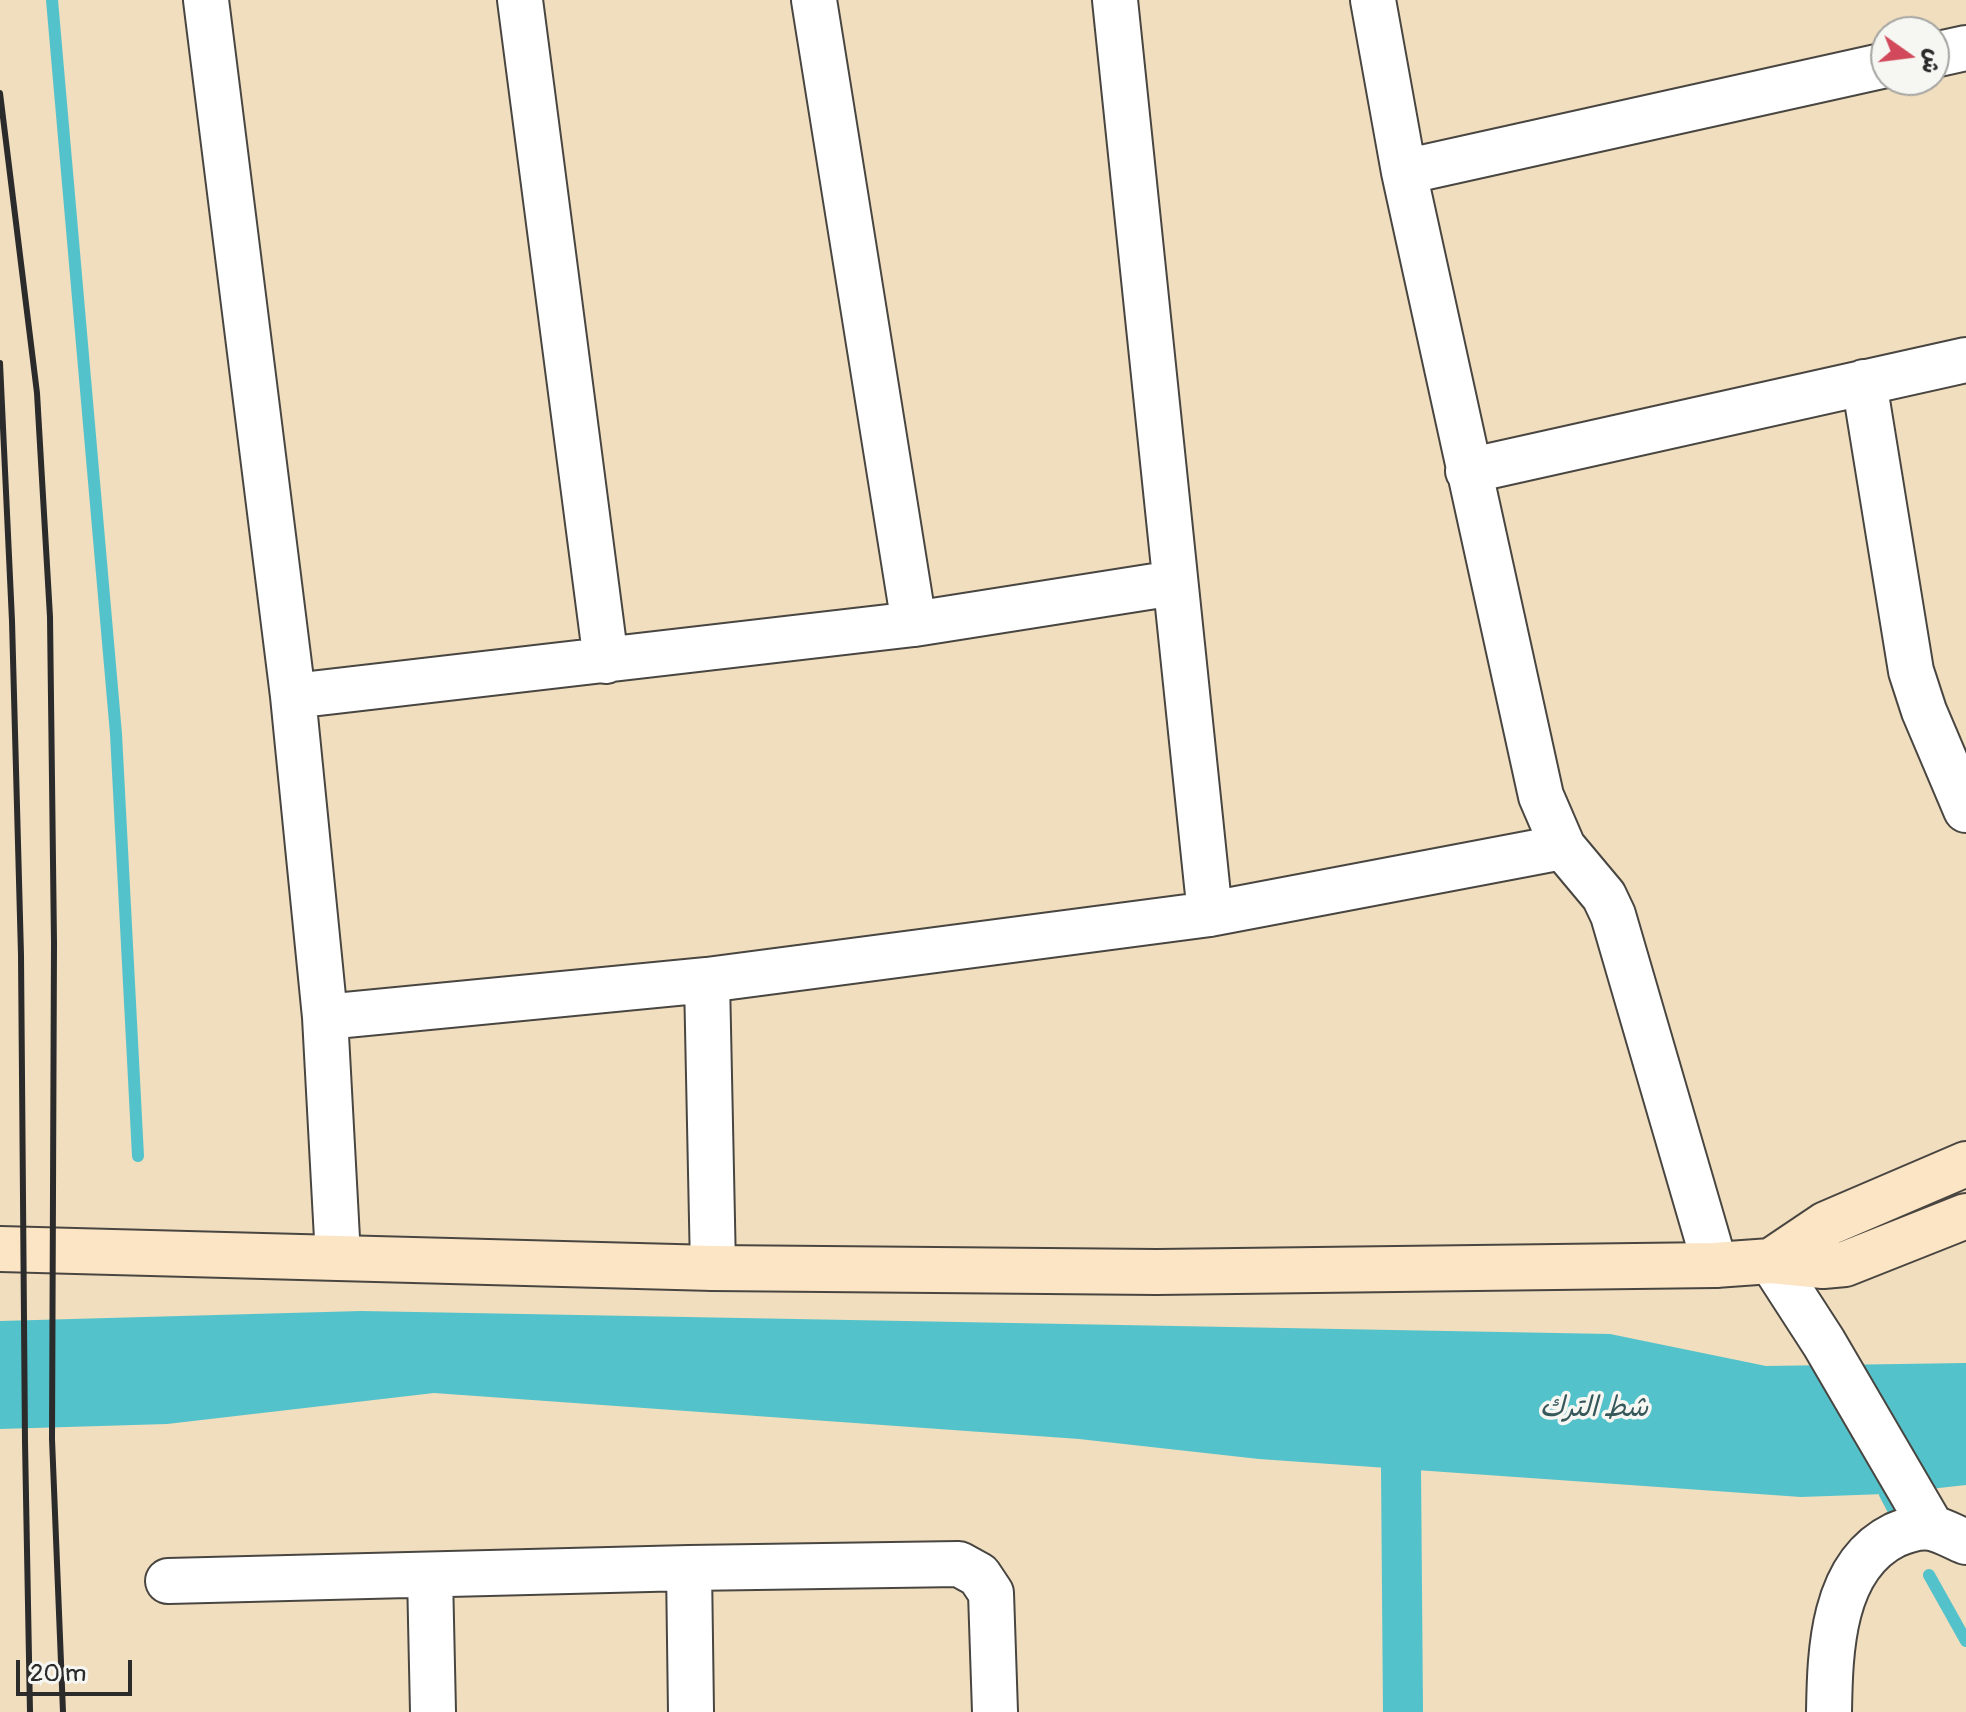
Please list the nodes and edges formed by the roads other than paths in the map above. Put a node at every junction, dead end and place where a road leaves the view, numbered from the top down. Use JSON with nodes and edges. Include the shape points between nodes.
{"nodes":[{"id":1,"x":206,"y":0,"type":"edge"},
{"id":2,"x":520,"y":0,"type":"edge"},
{"id":3,"x":814,"y":0,"type":"edge"},
{"id":4,"x":1115,"y":0,"type":"edge"},
{"id":5,"x":1373,"y":0,"type":"edge"},
{"id":6,"x":1870,"y":69,"type":"edge"},
{"id":7,"x":1404,"y":172,"type":"junction"},
{"id":8,"x":1966,"y":360,"type":"edge"},
{"id":9,"x":1864,"y":382,"type":"junction"},
{"id":10,"x":1468,"y":471,"type":"junction"},
{"id":11,"x":1174,"y":583,"type":"junction"},
{"id":12,"x":914,"y":624,"type":"junction"},
{"id":13,"x":606,"y":661,"type":"junction"},
{"id":14,"x":293,"y":696,"type":"junction"},
{"id":15,"x":1966,"y":810,"type":"edge"},
{"id":16,"x":1563,"y":847,"type":"junction"},
{"id":17,"x":1210,"y":914,"type":"junction"},
{"id":18,"x":707,"y":980,"type":"junction"},
{"id":19,"x":325,"y":1017,"type":"junction"},
{"id":20,"x":1966,"y":1164,"type":"edge"},
{"id":21,"x":1966,"y":1216,"type":"edge"},
{"id":22,"x":0,"y":1249,"type":"edge"},
{"id":23,"x":338,"y":1257,"type":"junction"},
{"id":24,"x":1771,"y":1261,"type":"junction"},
{"id":25,"x":1715,"y":1265,"type":"junction"},
{"id":26,"x":713,"y":1268,"type":"junction"},
{"id":27,"x":1949,"y":1535,"type":"edge"},
{"id":28,"x":689,"y":1568,"type":"junction"},
{"id":29,"x":430,"y":1575,"type":"junction"},
{"id":30,"x":168,"y":1581,"type":"dead end"},
{"id":31,"x":433,"y":1712,"type":"edge"},
{"id":32,"x":691,"y":1712,"type":"edge"},
{"id":33,"x":995,"y":1712,"type":"edge"},
{"id":34,"x":1829,"y":1712,"type":"edge"}],
"edges":[{"from":1,"to":14,"type":"street"},
{"from":2,"to":13,"type":"street"},
{"from":3,"to":12,"type":"street"},
{"from":4,"to":11,"type":"street"},
{"from":5,"to":7,"type":"street"},
{"from":6,"to":7,"type":"street"},
{"from":7,"to":10,"type":"street"},
{"from":8,"to":9,"type":"street"},
{"from":9,"to":10,"type":"street"},
{"from":9,"to":15,"type":"street","via":[[1911,671]]},
{"from":10,"to":16,"type":"street","via":[[1541,796]]},
{"from":11,"to":12,"type":"street"},
{"from":11,"to":17,"type":"street"},
{"from":12,"to":13,"type":"street"},
{"from":13,"to":14,"type":"street"},
{"from":14,"to":19,"type":"street"},
{"from":16,"to":17,"type":"street"},
{"from":16,"to":25,"type":"street","via":[[1604,896],[1613,915]]},
{"from":17,"to":18,"type":"street"},
{"from":18,"to":19,"type":"street"},
{"from":18,"to":26,"type":"street"},
{"from":19,"to":23,"type":"street"},
{"from":20,"to":24,"type":"street","via":[[1826,1224]]},
{"from":21,"to":24,"type":"street","via":[[1845,1264]]},
{"from":22,"to":23,"type":"street"},
{"from":23,"to":26,"type":"street"},
{"from":24,"to":25,"type":"street"},
{"from":24,"to":27,"type":"street","via":[[1898,1467]]},
{"from":25,"to":26,"type":"street","via":[[1157,1272]]},
{"from":27,"to":34,"type":"street","via":[[1909,1528],[1883,1541],[1860,1564],[1843,1595],[1834,1633]]},
{"from":28,"to":29,"type":"street"},
{"from":28,"to":32,"type":"street"},
{"from":28,"to":33,"type":"street","via":[[959,1564],[979,1575],[991,1593]]},
{"from":29,"to":30,"type":"street"},
{"from":29,"to":31,"type":"street"}]}
